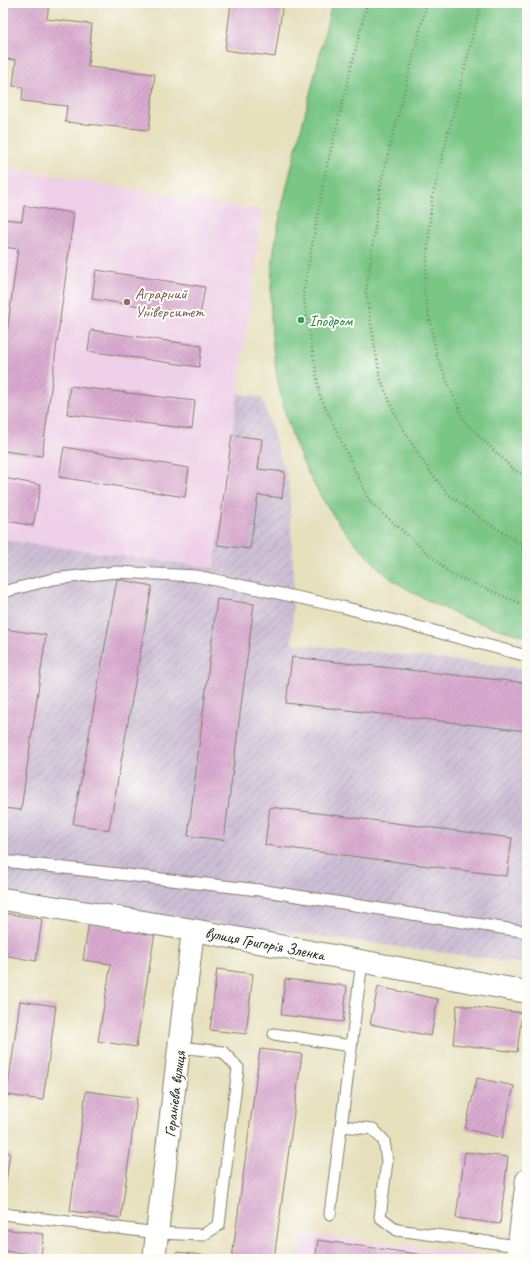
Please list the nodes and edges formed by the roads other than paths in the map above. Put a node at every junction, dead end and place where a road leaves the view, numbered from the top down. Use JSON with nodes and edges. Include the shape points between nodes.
{"nodes":[{"id":1,"x":3,"y":592,"type":"edge"},
{"id":2,"x":527,"y":656,"type":"edge"},
{"id":3,"x":3,"y":861,"type":"edge"},
{"id":4,"x":3,"y":899,"type":"edge"},
{"id":5,"x":193,"y":930,"type":"junction"},
{"id":6,"x":527,"y":932,"type":"edge"},
{"id":7,"x":362,"y":961,"type":"junction"},
{"id":8,"x":527,"y":992,"type":"edge"},
{"id":9,"x":274,"y":1034,"type":"dead end"},
{"id":10,"x":351,"y":1046,"type":"junction"},
{"id":11,"x":180,"y":1047,"type":"junction"},
{"id":12,"x":341,"y":1126,"type":"junction"},
{"id":13,"x":527,"y":1180,"type":"edge"},
{"id":14,"x":3,"y":1214,"type":"edge"},
{"id":15,"x":330,"y":1214,"type":"dead end"},
{"id":16,"x":158,"y":1233,"type":"junction"},
{"id":17,"x":518,"y":1253,"type":"edge"},
{"id":18,"x":154,"y":1259,"type":"edge"}],
"edges":[{"from":1,"to":2,"type":"lane","via":[[53,578],[116,572],[196,576],[343,607]]},
{"from":3,"to":6,"type":"lane","via":[[259,890]]},
{"from":4,"to":5,"type":"street","name":"вулиця Григорія Зленка"},
{"from":5,"to":7,"type":"street","name":"вулиця Григорія Зленка"},
{"from":5,"to":11,"type":"street","name":"Геранієва вулиця"},
{"from":7,"to":8,"type":"street","name":"вулиця Григорія Зленка"},
{"from":7,"to":10,"type":"lane"},
{"from":9,"to":10,"type":"lane"},
{"from":10,"to":12,"type":"lane"},
{"from":11,"to":16,"type":"street","name":"Геранієва вулиця"},
{"from":11,"to":16,"type":"lane","via":[[223,1052],[238,1068],[219,1225],[203,1235]]},
{"from":12,"to":15,"type":"lane"},
{"from":12,"to":17,"type":"lane","via":[[373,1129],[384,1140],[387,1161],[380,1217],[397,1230]]},
{"from":13,"to":17,"type":"street"},
{"from":14,"to":16,"type":"lane"},
{"from":16,"to":18,"type":"street","name":"Геранієва вулиця"}]}
